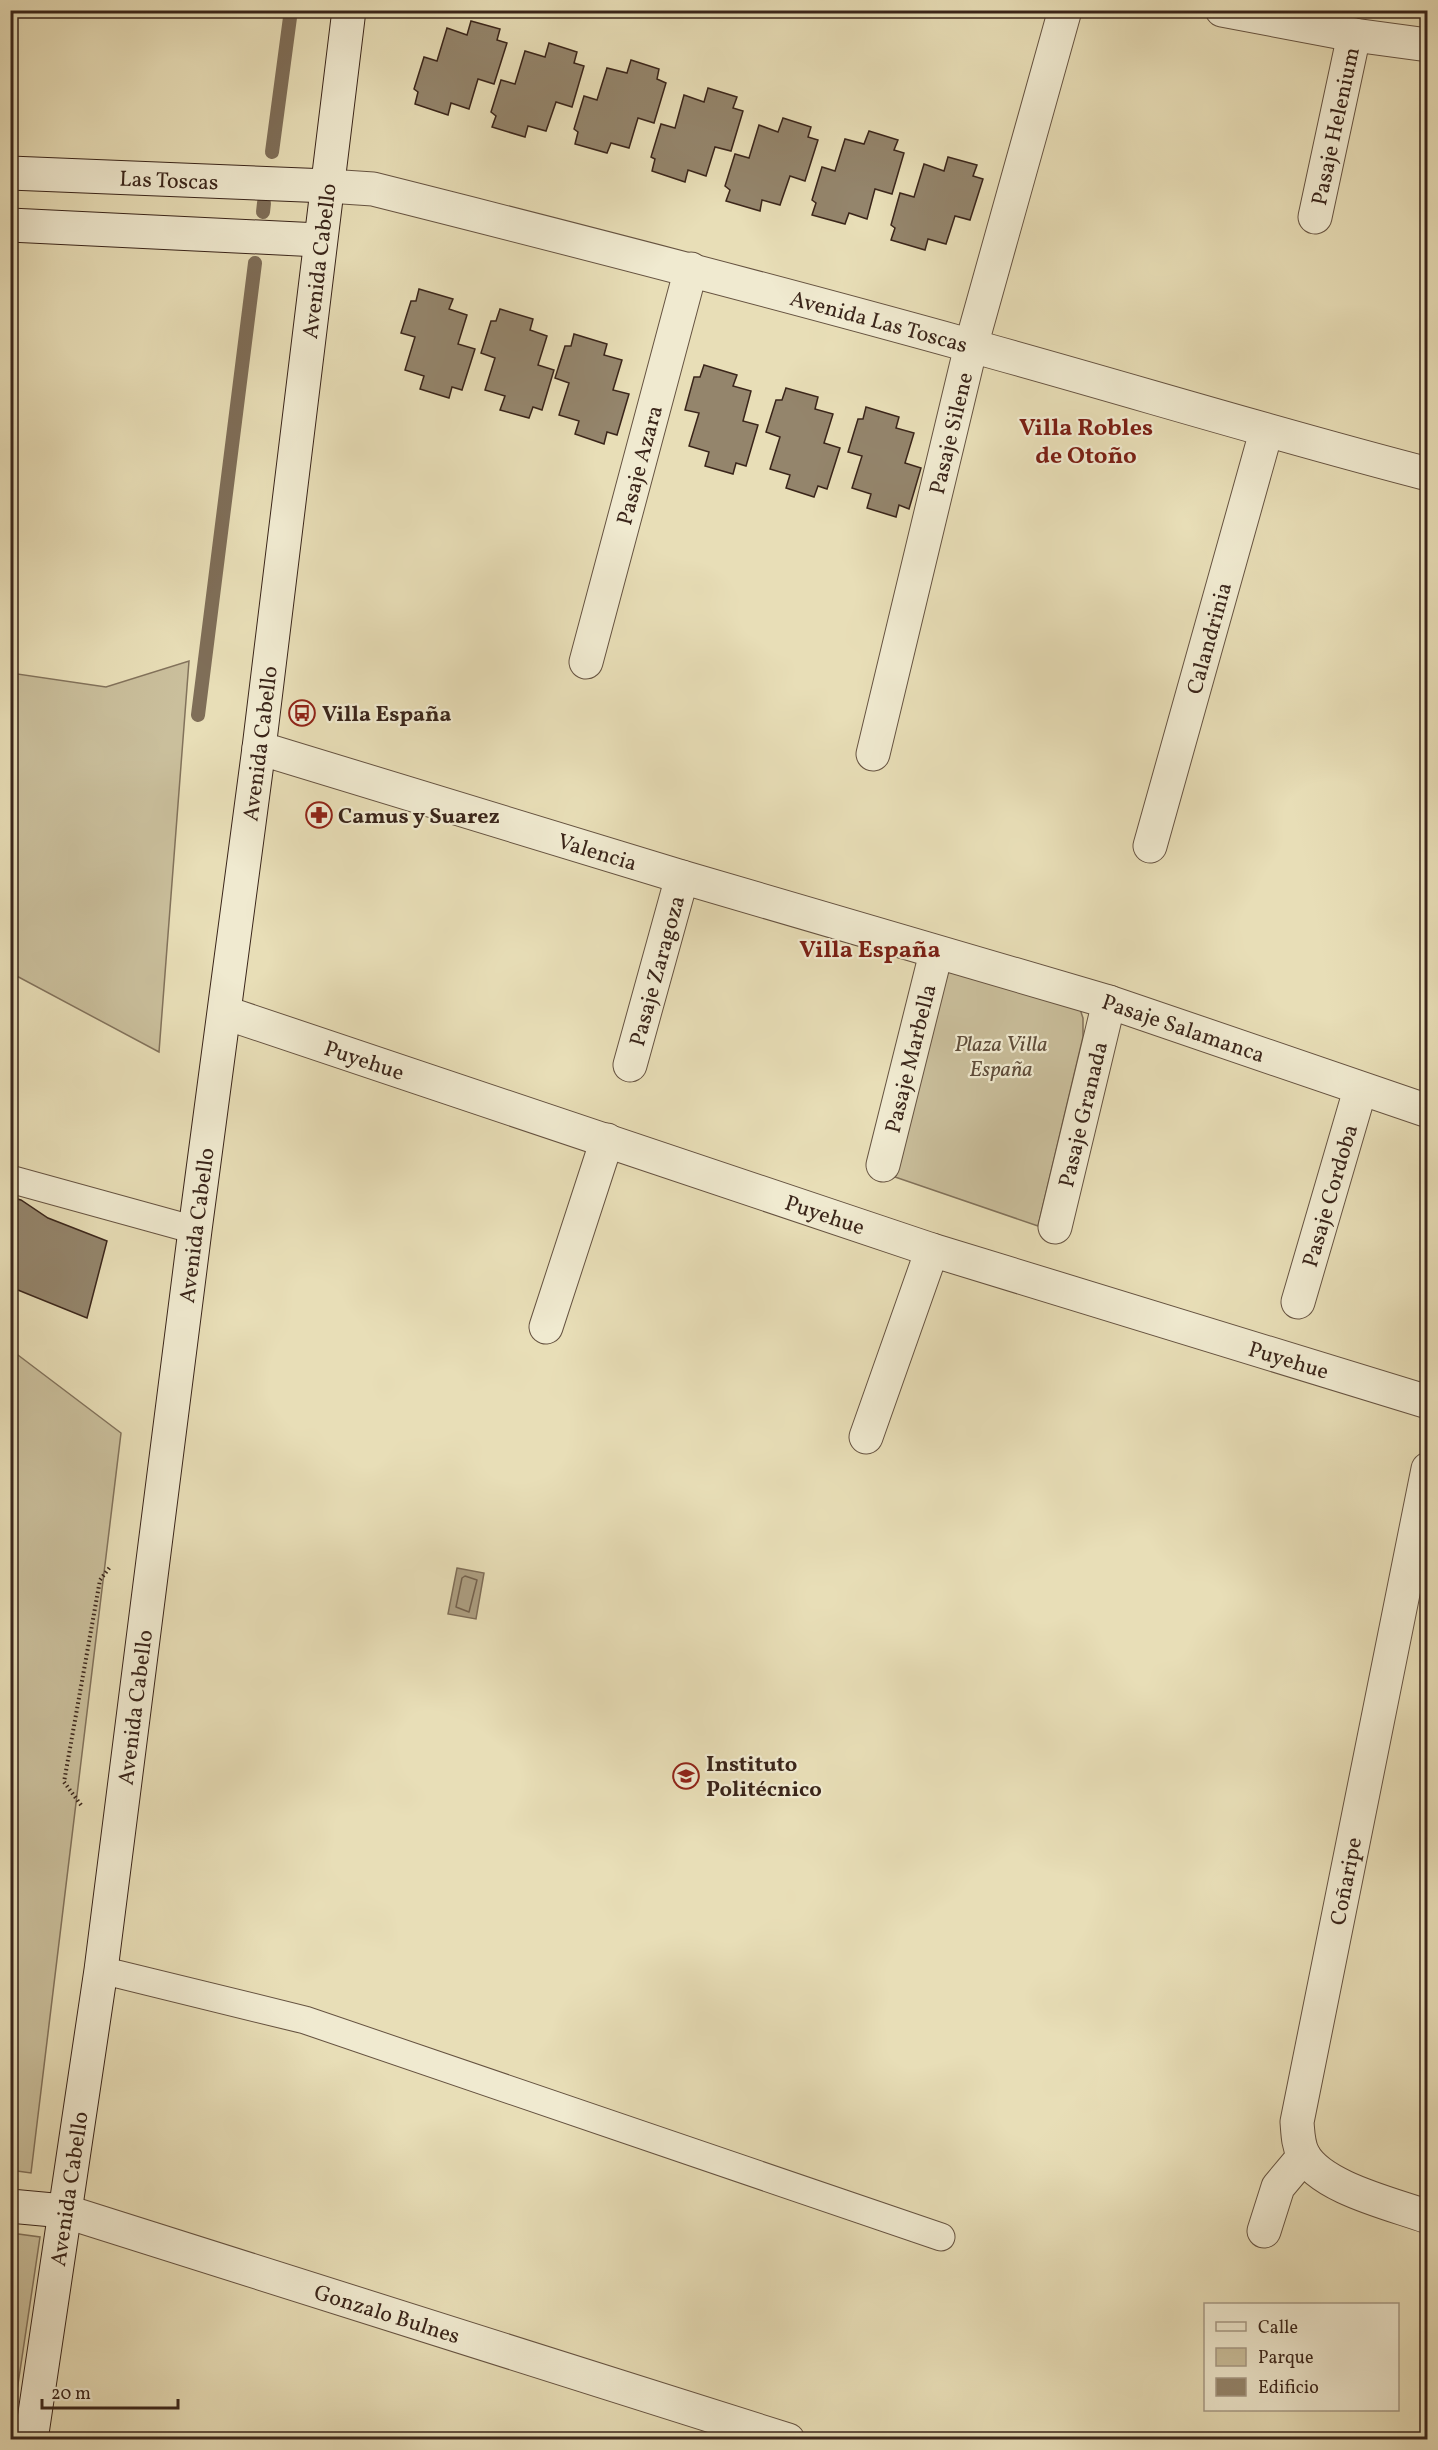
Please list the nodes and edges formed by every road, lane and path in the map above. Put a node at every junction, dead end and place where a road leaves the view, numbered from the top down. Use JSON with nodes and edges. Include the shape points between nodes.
{"nodes":[{"id":1,"x":348,"y":10,"type":"edge"},
{"id":2,"x":1065,"y":10,"type":"edge"},
{"id":3,"x":1222,"y":10,"type":"edge"},
{"id":4,"x":1354,"y":35,"type":"junction"},
{"id":5,"x":1428,"y":45,"type":"edge"},
{"id":6,"x":10,"y":173,"type":"edge"},
{"id":7,"x":328,"y":186,"type":"junction"},
{"id":8,"x":1315,"y":217,"type":"dead end"},
{"id":9,"x":10,"y":225,"type":"edge"},
{"id":10,"x":319,"y":240,"type":"junction"},
{"id":11,"x":691,"y":269,"type":"junction"},
{"id":12,"x":971,"y":346,"type":"junction"},
{"id":13,"x":1266,"y":432,"type":"junction"},
{"id":14,"x":1428,"y":474,"type":"edge"},
{"id":15,"x":586,"y":662,"type":"dead end"},
{"id":16,"x":260,"y":748,"type":"junction"},
{"id":17,"x":873,"y":754,"type":"dead end"},
{"id":18,"x":1150,"y":846,"type":"dead end"},
{"id":19,"x":682,"y":877,"type":"junction"},
{"id":20,"x":936,"y":952,"type":"junction"},
{"id":21,"x":1109,"y":1002,"type":"junction"},
{"id":22,"x":226,"y":1014,"type":"junction"},
{"id":23,"x":630,"y":1065,"type":"dead end"},
{"id":24,"x":1360,"y":1090,"type":"junction"},
{"id":25,"x":1428,"y":1111,"type":"edge"},
{"id":26,"x":607,"y":1140,"type":"junction"},
{"id":27,"x":883,"y":1165,"type":"dead end"},
{"id":28,"x":10,"y":1179,"type":"edge"},
{"id":29,"x":1055,"y":1227,"type":"dead end"},
{"id":30,"x":195,"y":1230,"type":"junction"},
{"id":31,"x":932,"y":1250,"type":"junction"},
{"id":32,"x":1298,"y":1302,"type":"dead end"},
{"id":33,"x":546,"y":1327,"type":"dead end"},
{"id":34,"x":1428,"y":1402,"type":"edge"},
{"id":35,"x":866,"y":1437,"type":"dead end"},
{"id":36,"x":1428,"y":1469,"type":"edge"},
{"id":37,"x":101,"y":1970,"type":"junction"},
{"id":38,"x":1304,"y":2156,"type":"junction"},
{"id":39,"x":10,"y":2206,"type":"edge"},
{"id":40,"x":64,"y":2211,"type":"junction"},
{"id":41,"x":1428,"y":2217,"type":"edge"},
{"id":42,"x":1264,"y":2231,"type":"dead end"},
{"id":43,"x":941,"y":2237,"type":"dead end"},
{"id":44,"x":708,"y":2427,"type":"edge"},
{"id":45,"x":31,"y":2439,"type":"edge"},
{"id":46,"x":788,"y":2439,"type":"edge"}],
"edges":[{"from":1,"to":7,"type":"street","name":"Avenida Cabello"},
{"from":2,"to":12,"type":"street","name":"Pasaje Silene"},
{"from":3,"to":4,"type":"street"},
{"from":4,"to":5,"type":"street"},
{"from":4,"to":8,"type":"street","name":"Pasaje Helenium"},
{"from":6,"to":7,"type":"street","name":"Las Toscas"},
{"from":7,"to":10,"type":"street","name":"Avenida Cabello"},
{"from":7,"to":11,"type":"street","name":"Avenida Las Toscas","via":[[373,189]]},
{"from":9,"to":10,"type":"street"},
{"from":10,"to":16,"type":"street","name":"Avenida Cabello"},
{"from":11,"to":12,"type":"street","name":"Avenida Las Toscas"},
{"from":11,"to":15,"type":"street","name":"Pasaje Azara"},
{"from":12,"to":13,"type":"street","name":"Avenida Las Toscas"},
{"from":12,"to":17,"type":"street","name":"Pasaje Silene"},
{"from":13,"to":14,"type":"street","name":"Avenida Las Toscas"},
{"from":13,"to":18,"type":"street","name":"Calandrinia"},
{"from":16,"to":19,"type":"street","name":"Valencia"},
{"from":16,"to":22,"type":"street","name":"Avenida Cabello"},
{"from":19,"to":20,"type":"street","name":"Valencia"},
{"from":19,"to":23,"type":"street","name":"Pasaje Zaragoza"},
{"from":20,"to":21,"type":"street","name":"Pasaje Salamanca"},
{"from":20,"to":27,"type":"street","name":"Pasaje Marbella"},
{"from":21,"to":24,"type":"street","name":"Pasaje Salamanca"},
{"from":21,"to":29,"type":"street","name":"Pasaje Granada"},
{"from":22,"to":26,"type":"street","name":"Puyehue"},
{"from":22,"to":30,"type":"street","name":"Avenida Cabello"},
{"from":24,"to":25,"type":"street","name":"Pasaje Salamanca"},
{"from":24,"to":32,"type":"street","name":"Pasaje Cordoba"},
{"from":26,"to":31,"type":"street","name":"Puyehue"},
{"from":26,"to":33,"type":"street"},
{"from":28,"to":30,"type":"lane"},
{"from":30,"to":37,"type":"street","name":"Avenida Cabello"},
{"from":31,"to":34,"type":"street","name":"Puyehue"},
{"from":31,"to":35,"type":"street"},
{"from":36,"to":38,"type":"street","name":"Coñaripe","via":[[1297,2122]]},
{"from":37,"to":40,"type":"street","name":"Avenida Cabello"},
{"from":37,"to":43,"type":"lane","via":[[305,2020]]},
{"from":38,"to":41,"type":"street","via":[[1319,2172],[1340,2185]]},
{"from":38,"to":42,"type":"street","via":[[1278,2187]]},
{"from":39,"to":40,"type":"street","name":"Gonzalo Bulnes"},
{"from":40,"to":44,"type":"street","name":"Gonzalo Bulnes"},
{"from":40,"to":45,"type":"street","name":"Avenida Cabello"},
{"from":44,"to":46,"type":"street","name":"Gonzalo Bulnes"}]}
